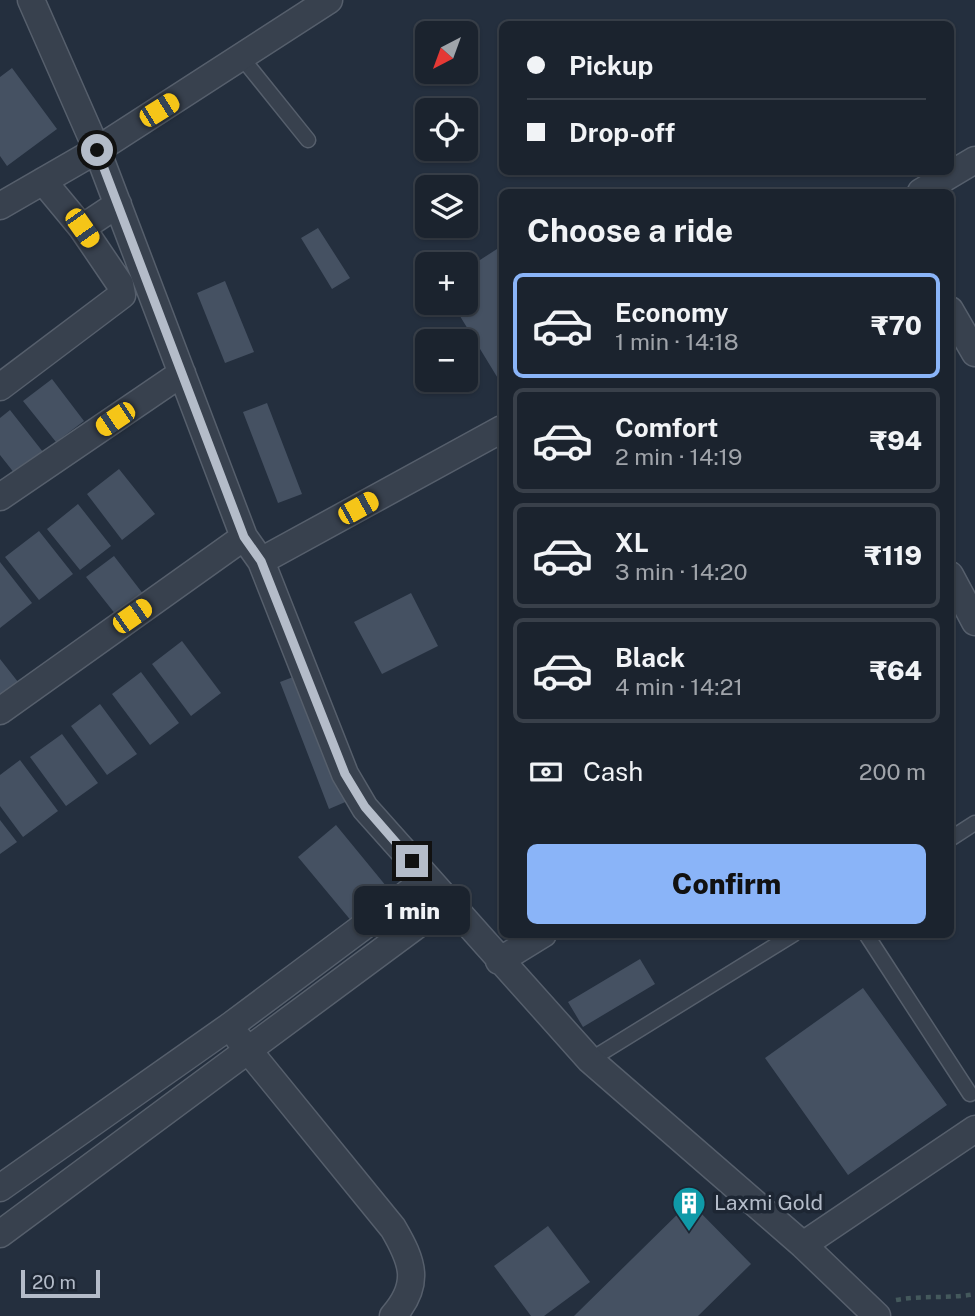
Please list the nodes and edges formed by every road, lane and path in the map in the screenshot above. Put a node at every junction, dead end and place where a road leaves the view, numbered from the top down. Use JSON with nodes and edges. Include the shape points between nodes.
{"nodes":[{"id":1,"x":31,"y":0,"type":"edge"},
{"id":2,"x":329,"y":0,"type":"edge"},
{"id":3,"x":242,"y":58,"type":"junction"},
{"id":4,"x":308,"y":140,"type":"dead end"},
{"id":5,"x":97,"y":150,"type":"junction"},
{"id":6,"x":975,"y":160,"type":"edge"},
{"id":7,"x":954,"y":172,"type":"edge"},
{"id":8,"x":950,"y":175,"type":"edge"},
{"id":9,"x":43,"y":181,"type":"junction"},
{"id":10,"x":926,"y":189,"type":"edge"},
{"id":11,"x":118,"y":204,"type":"junction"},
{"id":12,"x":0,"y":206,"type":"edge"},
{"id":13,"x":82,"y":228,"type":"junction"},
{"id":14,"x":954,"y":317,"type":"edge"},
{"id":15,"x":975,"y":353,"type":"edge"},
{"id":16,"x":182,"y":373,"type":"junction"},
{"id":17,"x":0,"y":387,"type":"edge"},
{"id":18,"x":499,"y":431,"type":"edge"},
{"id":19,"x":0,"y":497,"type":"edge"},
{"id":20,"x":244,"y":537,"type":"junction"},
{"id":21,"x":261,"y":561,"type":"junction"},
{"id":22,"x":954,"y":583,"type":"edge"},
{"id":23,"x":975,"y":622,"type":"edge"},
{"id":24,"x":0,"y":711,"type":"edge"},
{"id":25,"x":975,"y":823,"type":"edge"},
{"id":26,"x":954,"y":836,"type":"edge"},
{"id":27,"x":427,"y":879,"type":"junction"},
{"id":28,"x":448,"y":902,"type":"junction"},
{"id":29,"x":536,"y":938,"type":"edge"},
{"id":30,"x":788,"y":938,"type":"edge"},
{"id":31,"x":869,"y":938,"type":"edge"},
{"id":32,"x":499,"y":961,"type":"junction"},
{"id":33,"x":230,"y":1026,"type":"junction"},
{"id":34,"x":248,"y":1052,"type":"junction"},
{"id":35,"x":590,"y":1060,"type":"junction"},
{"id":36,"x":970,"y":1094,"type":"dead end"},
{"id":37,"x":975,"y":1129,"type":"edge"},
{"id":38,"x":0,"y":1188,"type":"edge"},
{"id":39,"x":0,"y":1234,"type":"edge"},
{"id":40,"x":803,"y":1245,"type":"junction"},
{"id":41,"x":975,"y":1294,"type":"edge"},
{"id":42,"x":872,"y":1311,"type":"edge"},
{"id":43,"x":393,"y":1316,"type":"edge"}],
"edges":[{"from":1,"to":5,"type":"street"},
{"from":2,"to":3,"type":"street"},
{"from":3,"to":4,"type":"lane"},
{"from":3,"to":5,"type":"street"},
{"from":5,"to":9,"type":"street"},
{"from":5,"to":11,"type":"street"},
{"from":6,"to":7,"type":"street"},
{"from":8,"to":10,"type":"street"},
{"from":9,"to":12,"type":"street"},
{"from":9,"to":13,"type":"street"},
{"from":11,"to":13,"type":"street"},
{"from":11,"to":16,"type":"street"},
{"from":13,"to":17,"type":"street","via":[[120,284],[122,295]]},
{"from":14,"to":15,"type":"street"},
{"from":16,"to":19,"type":"street"},
{"from":16,"to":20,"type":"street"},
{"from":18,"to":21,"type":"street"},
{"from":20,"to":21,"type":"street"},
{"from":20,"to":24,"type":"street"},
{"from":21,"to":27,"type":"street","via":[[345,774],[365,807]]},
{"from":22,"to":23,"type":"street"},
{"from":25,"to":26,"type":"lane"},
{"from":27,"to":28,"type":"street"},
{"from":27,"to":33,"type":"street"},
{"from":28,"to":32,"type":"street"},
{"from":28,"to":34,"type":"street"},
{"from":29,"to":32,"type":"street"},
{"from":30,"to":35,"type":"lane"},
{"from":31,"to":36,"type":"lane"},
{"from":32,"to":35,"type":"street"},
{"from":33,"to":34,"type":"street"},
{"from":33,"to":38,"type":"street"},
{"from":34,"to":39,"type":"street"},
{"from":34,"to":43,"type":"street","via":[[400,1240],[412,1280],[408,1297]]},
{"from":35,"to":40,"type":"street"},
{"from":37,"to":40,"type":"street"},
{"from":40,"to":42,"type":"street"},
{"from":41,"to":42,"type":"path","via":[[910,1297]]}]}
